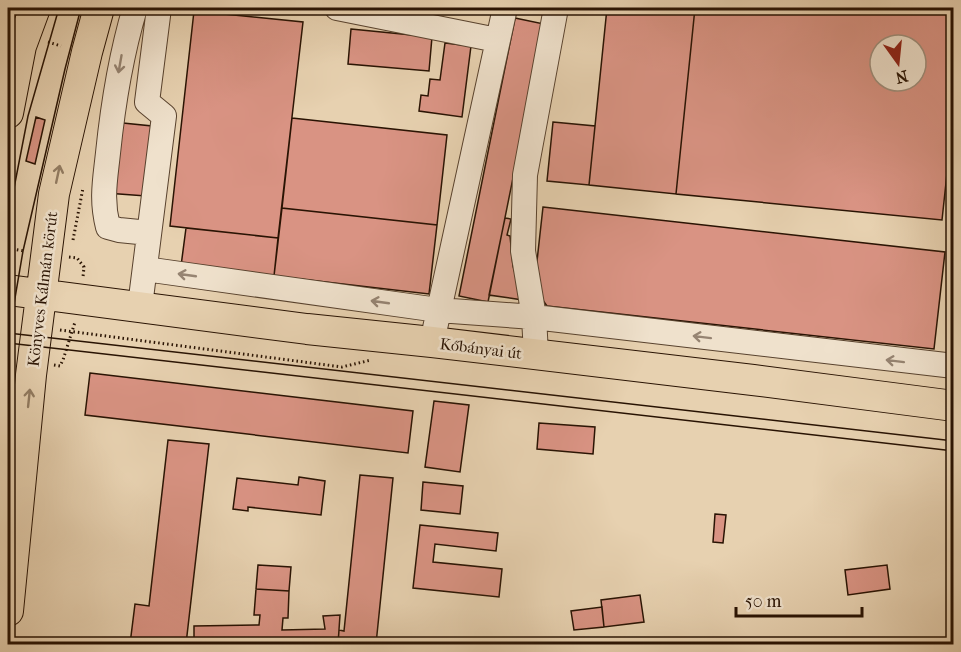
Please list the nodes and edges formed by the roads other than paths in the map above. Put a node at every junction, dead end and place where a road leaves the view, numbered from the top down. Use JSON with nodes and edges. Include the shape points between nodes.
{"nodes":[{"id":1,"x":35,"y":8,"type":"edge"},
{"id":2,"x":99,"y":8,"type":"edge"},
{"id":3,"x":135,"y":8,"type":"edge"},
{"id":4,"x":159,"y":8,"type":"edge"},
{"id":5,"x":337,"y":8,"type":"edge"},
{"id":6,"x":505,"y":8,"type":"edge"},
{"id":7,"x":556,"y":8,"type":"edge"},
{"id":8,"x":497,"y":40,"type":"junction"},
{"id":9,"x":14,"y":48,"type":"edge"},
{"id":10,"x":8,"y":113,"type":"edge"},
{"id":11,"x":149,"y":233,"type":"junction"},
{"id":12,"x":145,"y":269,"type":"junction"},
{"id":13,"x":8,"y":290,"type":"edge"},
{"id":14,"x":42,"y":294,"type":"junction"},
{"id":15,"x":140,"y":306,"type":"junction"},
{"id":16,"x":438,"y":310,"type":"junction"},
{"id":17,"x":534,"y":317,"type":"junction"},
{"id":18,"x":432,"y":342,"type":"junction"},
{"id":19,"x":536,"y":354,"type":"junction"},
{"id":20,"x":954,"y":366,"type":"edge"},
{"id":21,"x":954,"y":406,"type":"edge"},
{"id":22,"x":8,"y":611,"type":"edge"}],
"edges":[{"from":1,"to":9,"type":"main road"},
{"from":14,"to":2,"type":"main road","name":"Könyves Kálmán körút","one_way":true,"via":[[54,194]]},
{"from":3,"to":11,"type":"lane","one_way":true,"via":[[113,109],[103,206],[108,227]]},
{"from":4,"to":11,"type":"lane","via":[[147,102],[164,116]]},
{"from":5,"to":8,"type":"lane"},
{"from":6,"to":8,"type":"lane"},
{"from":7,"to":17,"type":"lane","via":[[525,175],[523,251]]},
{"from":8,"to":16,"type":"lane"},
{"from":9,"to":10,"type":"main road"},
{"from":11,"to":12,"type":"lane"},
{"from":12,"to":15,"type":"lane"},
{"from":16,"to":12,"type":"lane","one_way":true},
{"from":13,"to":14,"type":"main road","name":"Kőbányai út"},
{"from":14,"to":15,"type":"main road","name":"Kőbányai út"},
{"from":22,"to":14,"type":"main road","name":"Könyves Kálmán körút","one_way":true},
{"from":15,"to":18,"type":"main road","name":"Kőbányai út"},
{"from":16,"to":17,"type":"lane"},
{"from":16,"to":18,"type":"lane"},
{"from":17,"to":19,"type":"lane"},
{"from":20,"to":17,"type":"lane","one_way":true},
{"from":18,"to":19,"type":"main road","name":"Kőbányai út"},
{"from":19,"to":21,"type":"main road","name":"Kőbányai út"}]}
